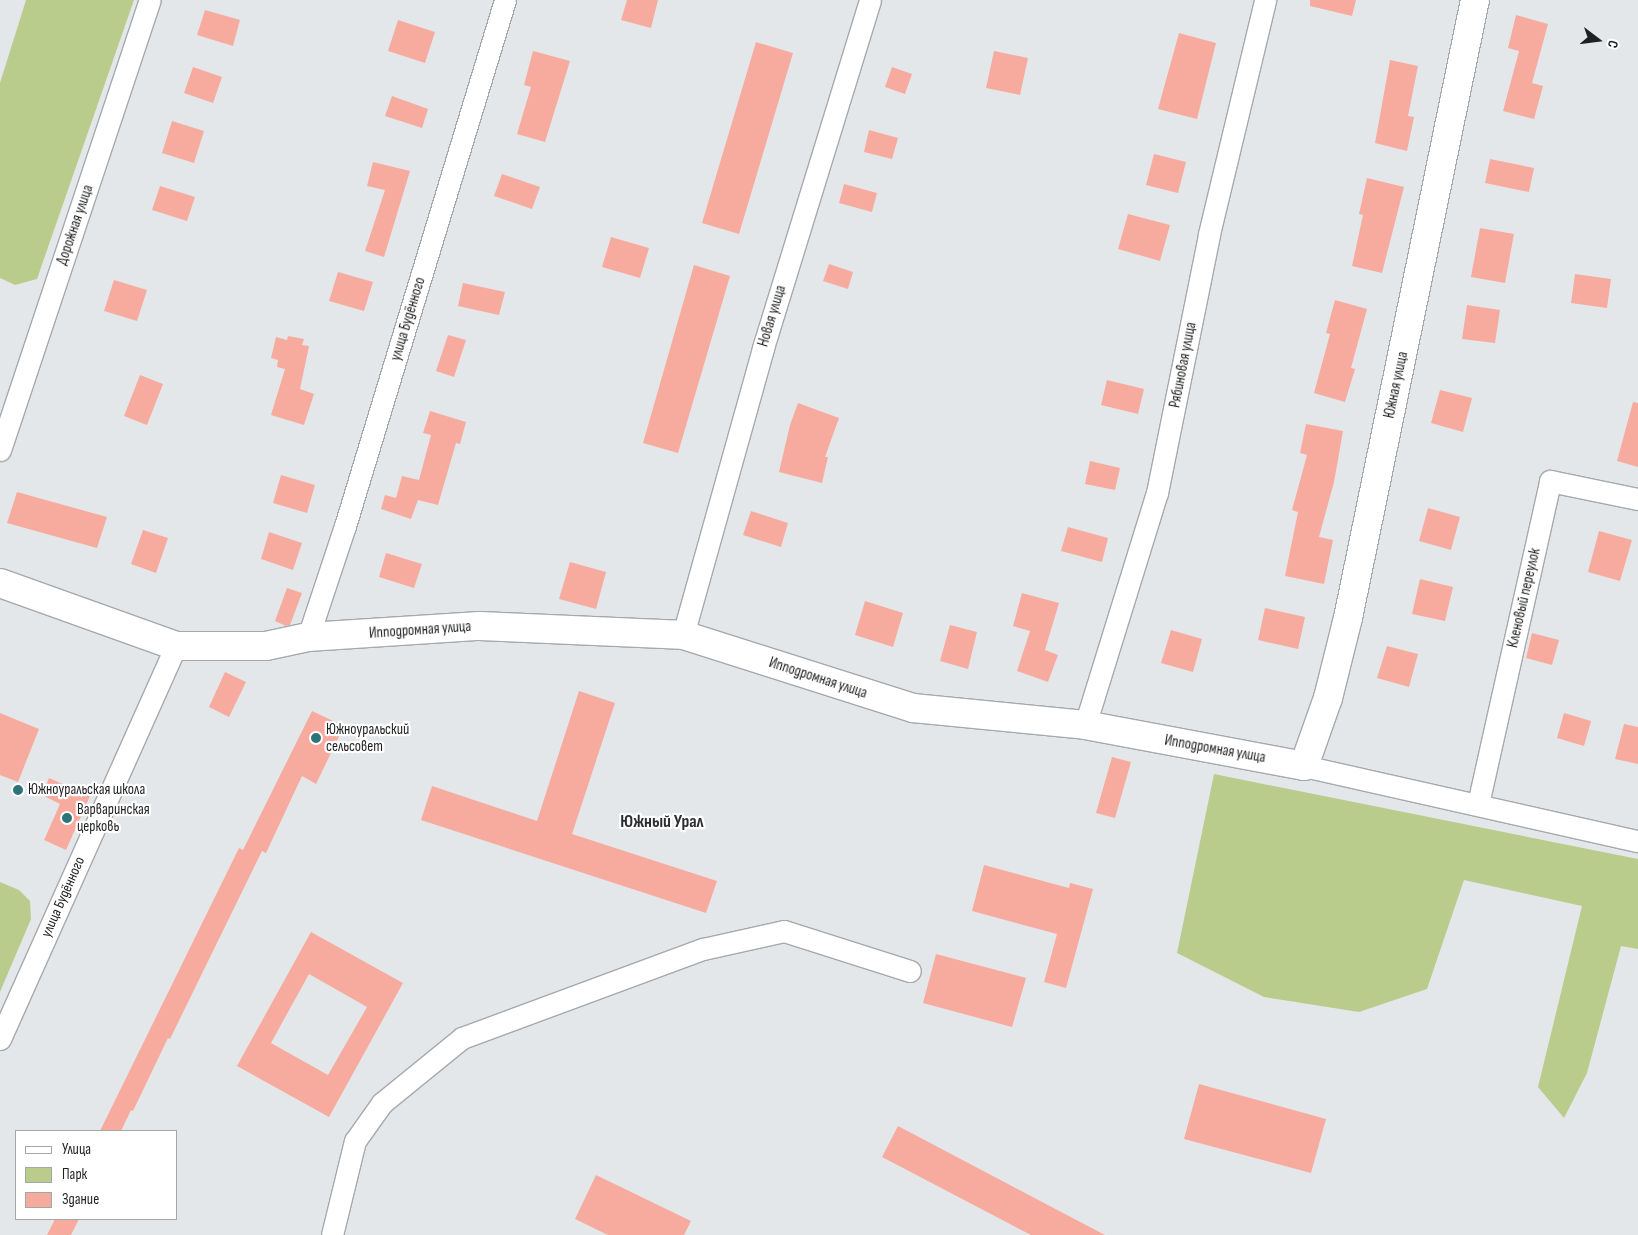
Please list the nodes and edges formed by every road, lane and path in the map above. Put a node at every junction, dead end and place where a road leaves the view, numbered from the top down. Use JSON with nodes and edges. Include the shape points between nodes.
{"nodes":[{"id":1,"x":150,"y":0,"type":"edge"},
{"id":2,"x":505,"y":0,"type":"edge"},
{"id":3,"x":870,"y":0,"type":"edge"},
{"id":4,"x":1265,"y":0,"type":"edge"},
{"id":5,"x":1475,"y":0,"type":"edge"},
{"id":6,"x":0,"y":450,"type":"edge"},
{"id":7,"x":1638,"y":500,"type":"edge"},
{"id":8,"x":0,"y":583,"type":"edge"},
{"id":9,"x":682,"y":635,"type":"junction"},
{"id":10,"x":308,"y":637,"type":"junction"},
{"id":11,"x":176,"y":646,"type":"junction"},
{"id":12,"x":1085,"y":725,"type":"junction"},
{"id":13,"x":1304,"y":766,"type":"junction"},
{"id":14,"x":1478,"y":804,"type":"junction"},
{"id":15,"x":1638,"y":841,"type":"edge"},
{"id":16,"x":910,"y":971,"type":"dead end"},
{"id":17,"x":0,"y":1039,"type":"edge"},
{"id":18,"x":332,"y":1235,"type":"edge"}],
"edges":[{"from":1,"to":6,"type":"street","name":"Дорожная улица"},
{"from":2,"to":10,"type":"street","name":"улица Будённого","via":[[345,526]]},
{"from":3,"to":9,"type":"street","name":"Новая улица","via":[[762,348]]},
{"from":4,"to":12,"type":"street","name":"Рябиновая улица","via":[[1209,234],[1157,493]]},
{"from":5,"to":13,"type":"street","name":"Южная улица","via":[[1348,618],[1328,698]]},
{"from":7,"to":14,"type":"street","name":"Кленовый переулок","via":[[1550,481]]},
{"from":8,"to":11,"type":"street","name":"Ипподромная улица"},
{"from":9,"to":10,"type":"street","name":"Ипподромная улица","via":[[480,626]]},
{"from":9,"to":12,"type":"street","name":"Ипподромная улица","via":[[912,708]]},
{"from":10,"to":11,"type":"street","name":"Ипподромная улица","via":[[266,646]]},
{"from":11,"to":17,"type":"street","name":"улица Будённого"},
{"from":12,"to":13,"type":"street","name":"Ипподромная улица"},
{"from":13,"to":14,"type":"street","name":"Ипподромная улица"},
{"from":14,"to":15,"type":"street","name":"Ипподромная улица"},
{"from":16,"to":18,"type":"street","via":[[784,932],[703,949],[462,1038],[382,1104],[355,1141]]}]}
